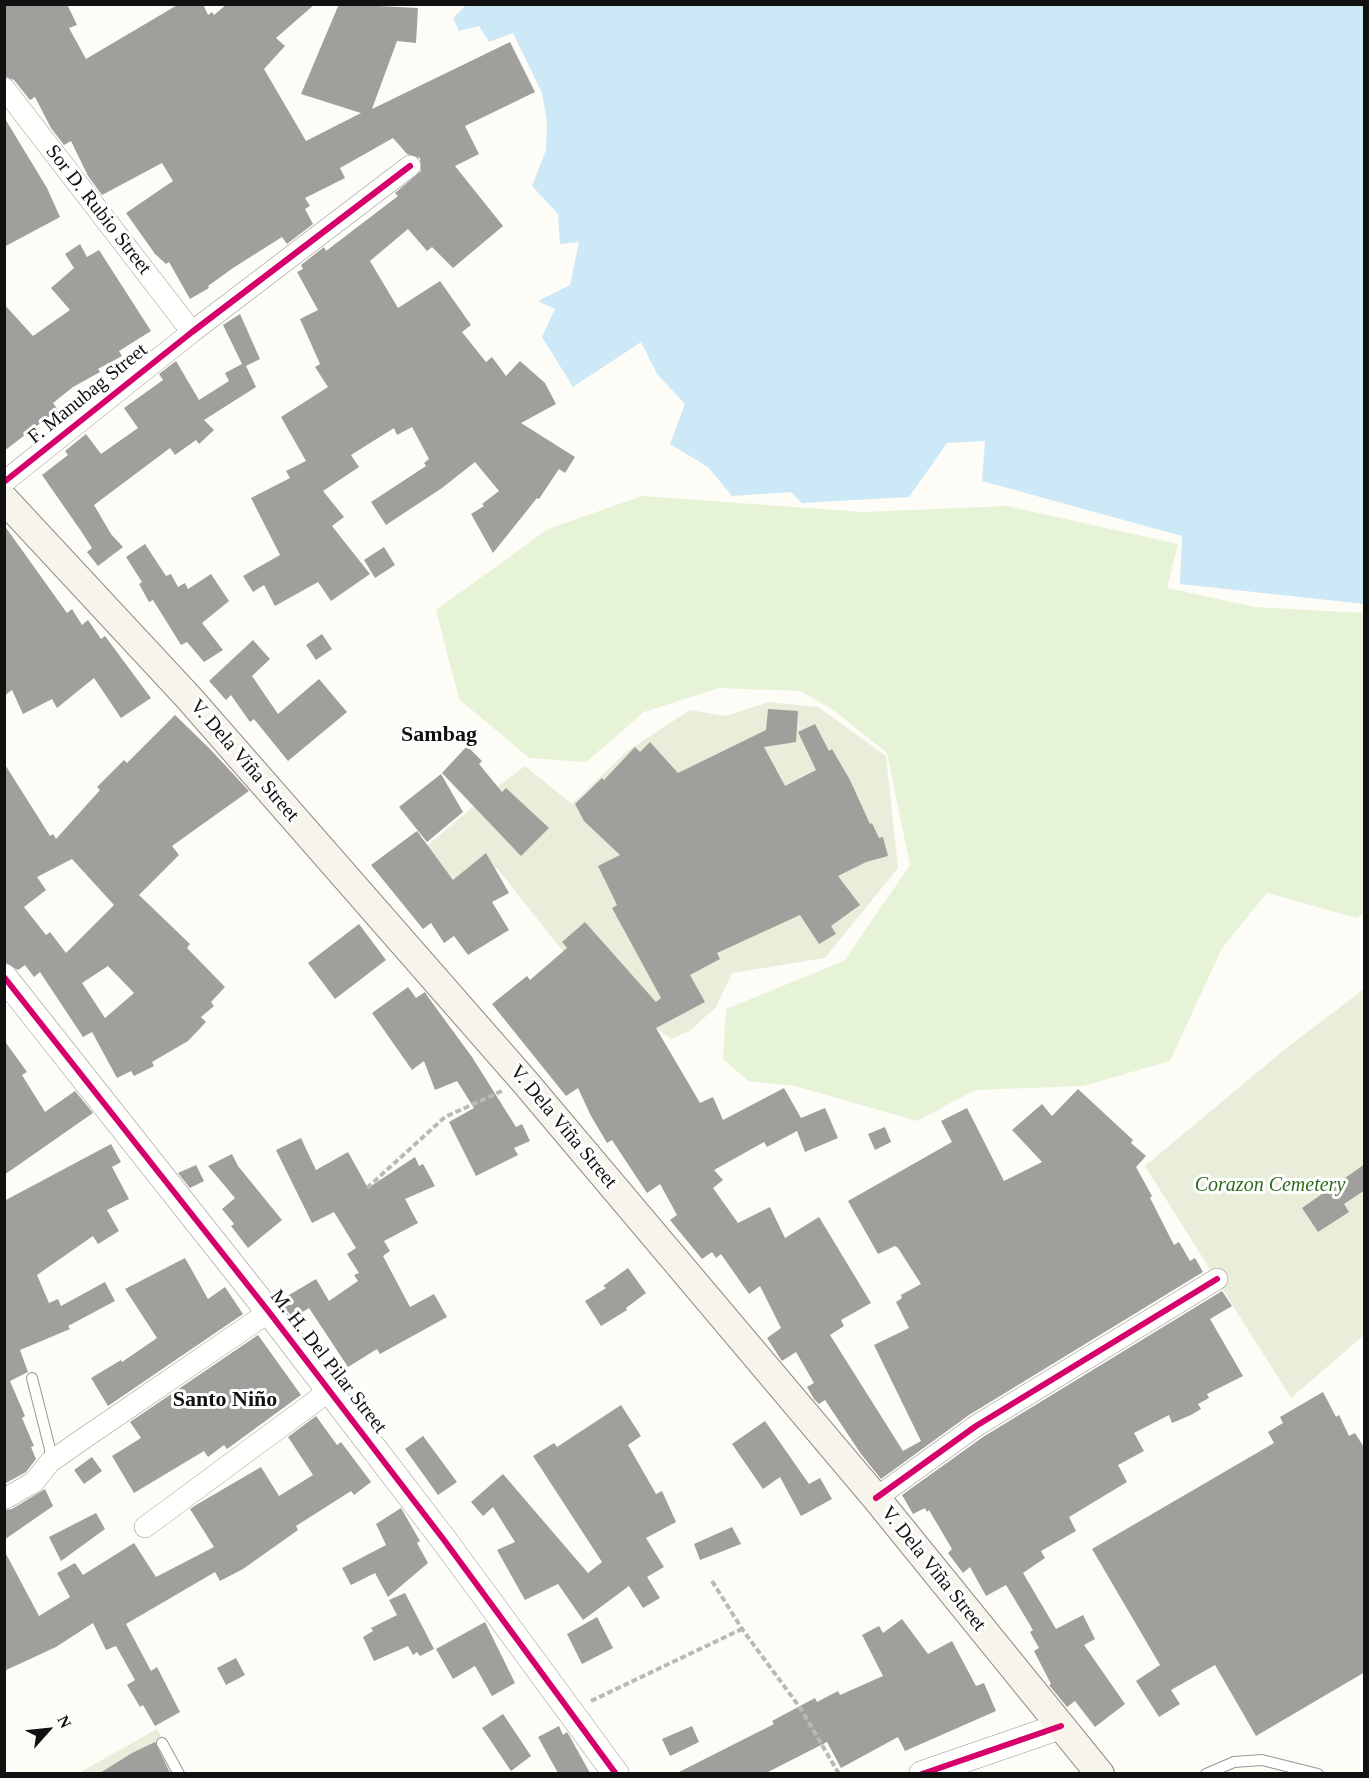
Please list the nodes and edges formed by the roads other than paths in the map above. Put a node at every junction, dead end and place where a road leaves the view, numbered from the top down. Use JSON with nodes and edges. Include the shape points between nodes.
{"nodes":[{"id":1,"x":4,"y":88,"type":"edge"},
{"id":2,"x":410,"y":166,"type":"dead end"},
{"id":3,"x":192,"y":332,"type":"junction"},
{"id":4,"x":4,"y":482,"type":"edge"},
{"id":5,"x":4,"y":499,"type":"edge"},
{"id":6,"x":4,"y":976,"type":"edge"},
{"id":7,"x":1217,"y":1279,"type":"dead end"},
{"id":8,"x":269,"y":1312,"type":"junction"},
{"id":9,"x":32,"y":1378,"type":"dead end"},
{"id":10,"x":329,"y":1391,"type":"junction"},
{"id":11,"x":50,"y":1462,"type":"junction"},
{"id":12,"x":6,"y":1498,"type":"dead end"},
{"id":13,"x":876,"y":1498,"type":"junction"},
{"id":14,"x":146,"y":1527,"type":"dead end"},
{"id":15,"x":1061,"y":1726,"type":"junction"},
{"id":16,"x":162,"y":1743,"type":"dead end"},
{"id":17,"x":179,"y":1773,"type":"edge"},
{"id":18,"x":616,"y":1773,"type":"edge"},
{"id":19,"x":922,"y":1773,"type":"edge"},
{"id":20,"x":1100,"y":1773,"type":"edge"},
{"id":21,"x":1206,"y":1773,"type":"edge"},
{"id":22,"x":1318,"y":1773,"type":"edge"}],
"edges":[{"from":1,"to":3,"type":"street","name":"Sor D. Rubio Street"},
{"from":2,"to":3,"type":"street","name":"F. Manubag Street"},
{"from":3,"to":4,"type":"street","name":"F. Manubag Street"},
{"from":5,"to":13,"type":"main road","name":"V. Dela Viña Street","via":[[189,698],[525,1082]]},
{"from":6,"to":8,"type":"street","name":"M. H. Del Pilar Street"},
{"from":7,"to":13,"type":"street","via":[[976,1426]]},
{"from":8,"to":10,"type":"street","name":"M. H. Del Pilar Street"},
{"from":8,"to":11,"type":"street"},
{"from":9,"to":11,"type":"lane"},
{"from":10,"to":14,"type":"street"},
{"from":10,"to":18,"type":"street","name":"M. H. Del Pilar Street"},
{"from":11,"to":12,"type":"street","via":[[34,1482]]},
{"from":13,"to":15,"type":"main road","name":"V. Dela Viña Street"},
{"from":15,"to":19,"type":"street"},
{"from":15,"to":20,"type":"main road","name":"V. Dela Viña Street"},
{"from":16,"to":17,"type":"lane"},
{"from":21,"to":22,"type":"lane","via":[[1234,1762],[1262,1760]]}]}
